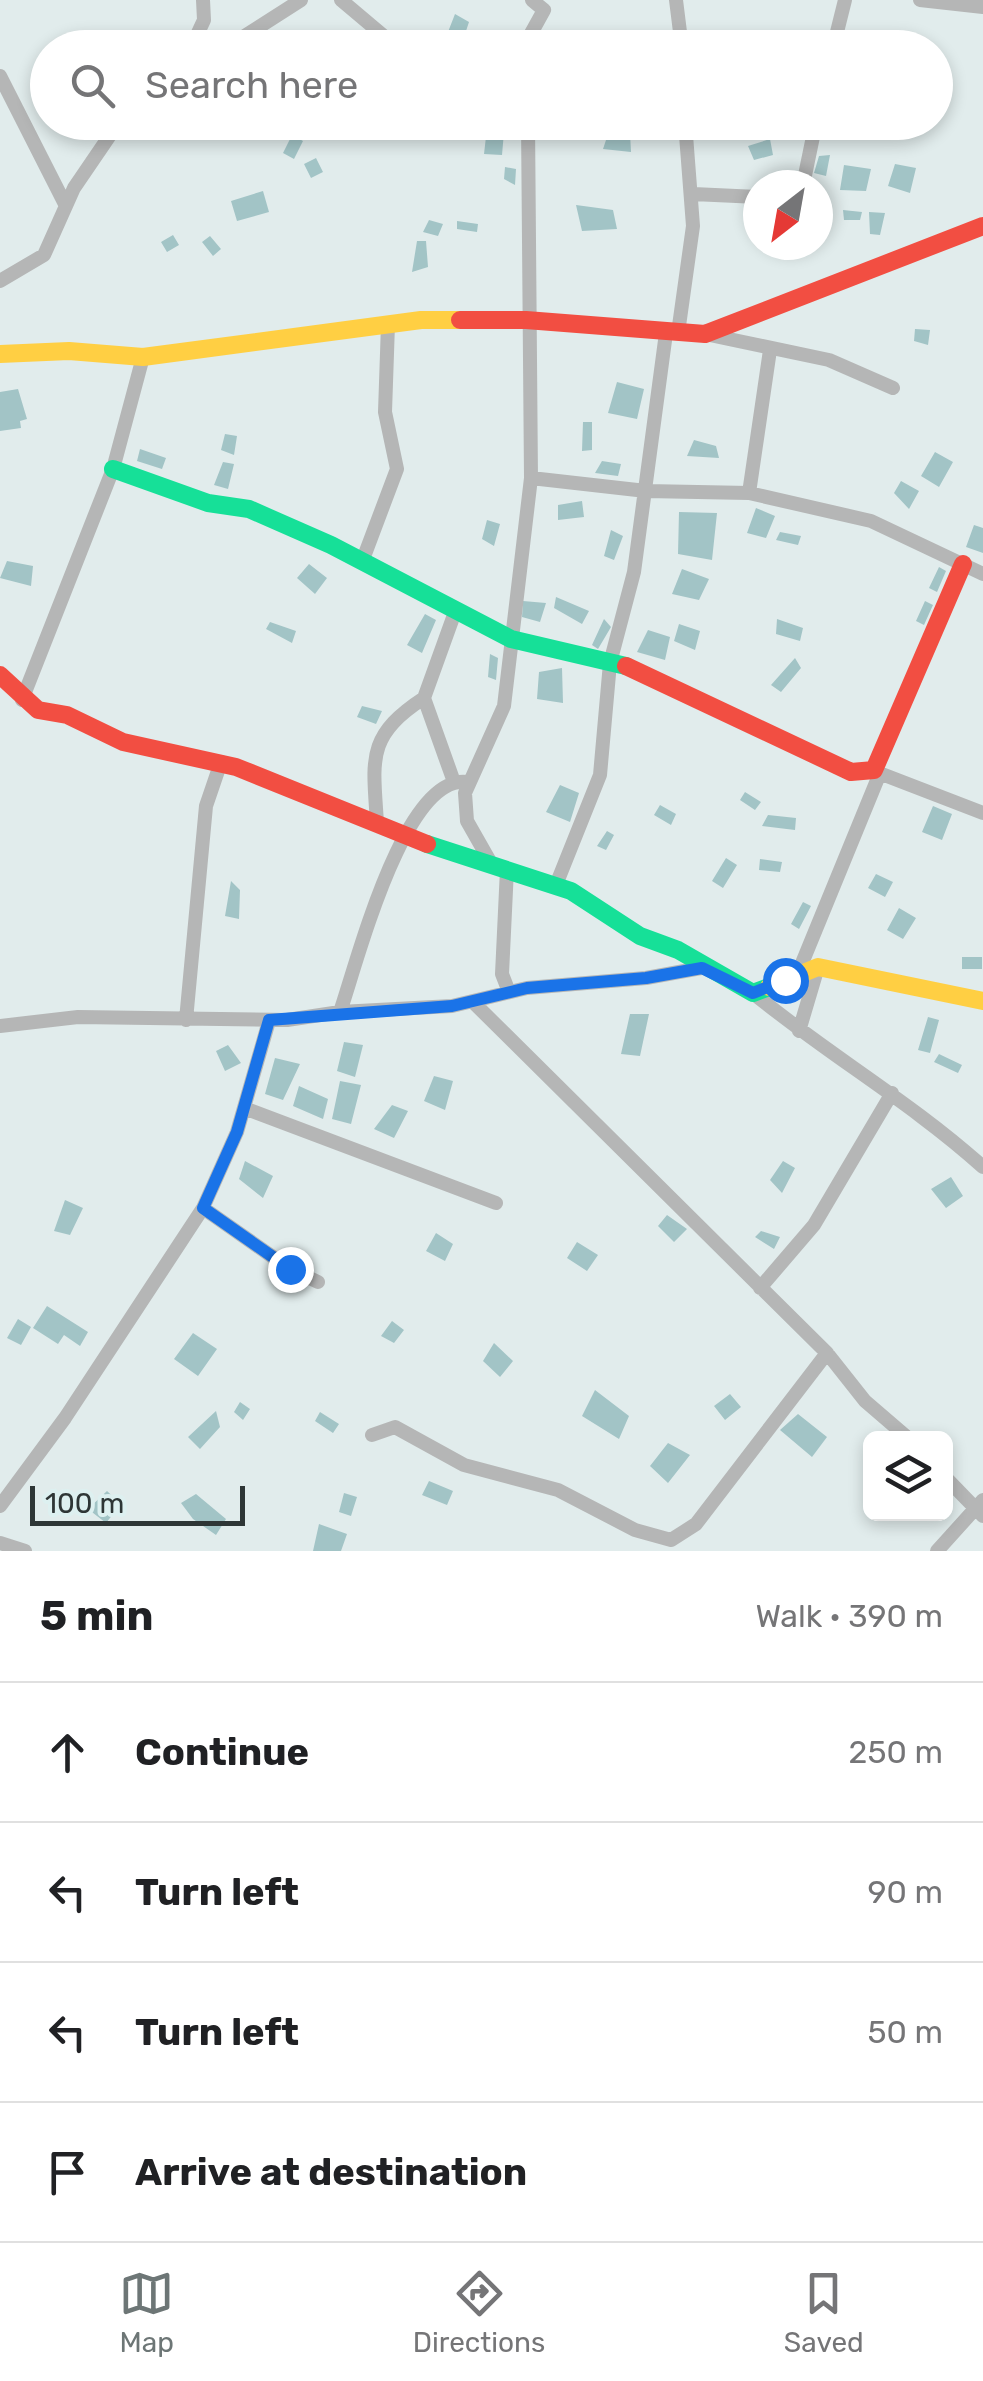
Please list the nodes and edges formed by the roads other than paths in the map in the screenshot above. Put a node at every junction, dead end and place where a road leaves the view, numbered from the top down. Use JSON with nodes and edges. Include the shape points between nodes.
{"nodes":[{"id":1,"x":202,"y":0,"type":"edge"},
{"id":2,"x":302,"y":0,"type":"edge"},
{"id":3,"x":341,"y":0,"type":"edge"},
{"id":4,"x":676,"y":0,"type":"edge"},
{"id":5,"x":845,"y":0,"type":"edge"},
{"id":6,"x":920,"y":0,"type":"edge"},
{"id":7,"x":543,"y":3,"type":"edge"},
{"id":8,"x":983,"y":7,"type":"edge"},
{"id":9,"x":199,"y":30,"type":"edge"},
{"id":10,"x":254,"y":30,"type":"edge"},
{"id":11,"x":377,"y":30,"type":"edge"},
{"id":12,"x":532,"y":30,"type":"edge"},
{"id":13,"x":680,"y":30,"type":"edge"},
{"id":14,"x":838,"y":30,"type":"edge"},
{"id":15,"x":0,"y":76,"type":"edge"},
{"id":16,"x":30,"y":135,"type":"edge"},
{"id":17,"x":32,"y":140,"type":"edge"},
{"id":18,"x":107,"y":140,"type":"edge"},
{"id":19,"x":528,"y":140,"type":"edge"},
{"id":20,"x":687,"y":140,"type":"edge"},
{"id":21,"x":812,"y":140,"type":"edge"},
{"id":22,"x":806,"y":170,"type":"edge"},
{"id":23,"x":693,"y":194,"type":"junction"},
{"id":24,"x":743,"y":196,"type":"edge"},
{"id":25,"x":65,"y":204,"type":"junction"},
{"id":26,"x":983,"y":226,"type":"edge"},
{"id":27,"x":0,"y":281,"type":"edge"},
{"id":28,"x":526,"y":320,"type":"junction"},
{"id":29,"x":388,"y":324,"type":"junction"},
{"id":30,"x":672,"y":334,"type":"junction"},
{"id":31,"x":705,"y":334,"type":"junction"},
{"id":32,"x":770,"y":350,"type":"junction"},
{"id":33,"x":0,"y":354,"type":"edge"},
{"id":34,"x":143,"y":357,"type":"junction"},
{"id":35,"x":892,"y":388,"type":"dead end"},
{"id":36,"x":113,"y":470,"type":"junction"},
{"id":37,"x":531,"y":478,"type":"junction"},
{"id":38,"x":646,"y":492,"type":"junction"},
{"id":39,"x":749,"y":493,"type":"junction"},
{"id":40,"x":362,"y":562,"type":"junction"},
{"id":41,"x":963,"y":564,"type":"junction"},
{"id":42,"x":983,"y":574,"type":"edge"},
{"id":43,"x":456,"y":612,"type":"junction"},
{"id":44,"x":511,"y":639,"type":"junction"},
{"id":45,"x":610,"y":663,"type":"junction"},
{"id":46,"x":0,"y":675,"type":"edge"},
{"id":47,"x":424,"y":698,"type":"junction"},
{"id":48,"x":22,"y":700,"type":"junction"},
{"id":49,"x":220,"y":762,"type":"junction"},
{"id":50,"x":877,"y":772,"type":"junction"},
{"id":51,"x":461,"y":782,"type":"junction"},
{"id":52,"x":983,"y":813,"type":"edge"},
{"id":53,"x":377,"y":823,"type":"junction"},
{"id":54,"x":406,"y":835,"type":"junction"},
{"id":55,"x":499,"y":867,"type":"junction"},
{"id":56,"x":556,"y":885,"type":"junction"},
{"id":57,"x":818,"y":967,"type":"junction"},
{"id":58,"x":702,"y":968,"type":"junction"},
{"id":59,"x":798,"y":974,"type":"junction"},
{"id":60,"x":509,"y":992,"type":"junction"},
{"id":61,"x":753,"y":993,"type":"junction"},
{"id":62,"x":983,"y":1001,"type":"edge"},
{"id":63,"x":474,"y":1003,"type":"junction"},
{"id":64,"x":340,"y":1012,"type":"junction"},
{"id":65,"x":186,"y":1020,"type":"junction"},
{"id":66,"x":269,"y":1020,"type":"junction"},
{"id":67,"x":0,"y":1026,"type":"edge"},
{"id":68,"x":799,"y":1031,"type":"junction"},
{"id":69,"x":892,"y":1093,"type":"junction"},
{"id":70,"x":244,"y":1108,"type":"junction"},
{"id":71,"x":983,"y":1167,"type":"edge"},
{"id":72,"x":496,"y":1203,"type":"dead end"},
{"id":73,"x":203,"y":1208,"type":"junction"},
{"id":74,"x":318,"y":1282,"type":"dead end"},
{"id":75,"x":760,"y":1288,"type":"junction"},
{"id":76,"x":827,"y":1352,"type":"junction"},
{"id":77,"x":900,"y":1431,"type":"edge"},
{"id":78,"x":372,"y":1434,"type":"dead end"},
{"id":79,"x":953,"y":1484,"type":"edge"},
{"id":80,"x":0,"y":1506,"type":"edge"},
{"id":81,"x":980,"y":1508,"type":"edge"},
{"id":82,"x":0,"y":1543,"type":"edge"},
{"id":83,"x":25,"y":1551,"type":"edge"},
{"id":84,"x":937,"y":1551,"type":"edge"}],
"edges":[{"from":1,"to":9,"type":"street"},
{"from":2,"to":10,"type":"street"},
{"from":3,"to":11,"type":"street"},
{"from":4,"to":13,"type":"street"},
{"from":5,"to":14,"type":"street"},
{"from":6,"to":8,"type":"street"},
{"from":7,"to":12,"type":"street"},
{"from":15,"to":16,"type":"street"},
{"from":17,"to":25,"type":"street"},
{"from":18,"to":25,"type":"street"},
{"from":19,"to":28,"type":"street"},
{"from":20,"to":23,"type":"street"},
{"from":21,"to":22,"type":"street"},
{"from":23,"to":24,"type":"street"},
{"from":23,"to":30,"type":"street","via":[[690,268]]},
{"from":25,"to":27,"type":"street","via":[[44,255]]},
{"from":26,"to":31,"type":"street"},
{"from":28,"to":29,"type":"street"},
{"from":28,"to":30,"type":"street"},
{"from":28,"to":37,"type":"street"},
{"from":29,"to":34,"type":"street"},
{"from":29,"to":40,"type":"street","via":[[386,412],[397,469]]},
{"from":30,"to":31,"type":"street"},
{"from":30,"to":38,"type":"street"},
{"from":31,"to":32,"type":"street"},
{"from":32,"to":35,"type":"street","via":[[829,360]]},
{"from":32,"to":39,"type":"street"},
{"from":33,"to":34,"type":"street"},
{"from":34,"to":36,"type":"street"},
{"from":36,"to":40,"type":"street","via":[[208,504],[249,508]]},
{"from":36,"to":48,"type":"street"},
{"from":37,"to":38,"type":"street"},
{"from":37,"to":44,"type":"street"},
{"from":38,"to":39,"type":"street"},
{"from":38,"to":45,"type":"street"},
{"from":39,"to":41,"type":"street","via":[[871,520]]},
{"from":40,"to":43,"type":"street"},
{"from":41,"to":42,"type":"street"},
{"from":41,"to":50,"type":"street"},
{"from":43,"to":44,"type":"street"},
{"from":43,"to":47,"type":"street"},
{"from":44,"to":45,"type":"street"},
{"from":44,"to":51,"type":"street","via":[[499,726]]},
{"from":45,"to":50,"type":"street","via":[[658,677],[839,767]]},
{"from":45,"to":56,"type":"street","via":[[595,796]]},
{"from":46,"to":48,"type":"street"},
{"from":47,"to":51,"type":"street"},
{"from":47,"to":53,"type":"street","via":[[393,718],[379,740],[373,764]]},
{"from":48,"to":49,"type":"street","via":[[123,742]]},
{"from":49,"to":53,"type":"street"},
{"from":49,"to":65,"type":"street","via":[[206,806]]},
{"from":50,"to":52,"type":"street"},
{"from":50,"to":59,"type":"street"},
{"from":51,"to":54,"type":"street","via":[[417,811]]},
{"from":51,"to":55,"type":"street","via":[[467,820]]},
{"from":53,"to":54,"type":"street"},
{"from":54,"to":55,"type":"street"},
{"from":54,"to":64,"type":"street"},
{"from":55,"to":56,"type":"street"},
{"from":55,"to":60,"type":"street","via":[[502,974]]},
{"from":56,"to":58,"type":"street"},
{"from":57,"to":59,"type":"street"},
{"from":57,"to":62,"type":"street"},
{"from":57,"to":68,"type":"street"},
{"from":58,"to":60,"type":"street"},
{"from":58,"to":61,"type":"street"},
{"from":59,"to":61,"type":"street"},
{"from":60,"to":63,"type":"street"},
{"from":61,"to":68,"type":"street"},
{"from":63,"to":64,"type":"street"},
{"from":63,"to":75,"type":"street"},
{"from":64,"to":66,"type":"street"},
{"from":65,"to":66,"type":"street"},
{"from":65,"to":67,"type":"street","via":[[78,1017]]},
{"from":66,"to":70,"type":"street"},
{"from":68,"to":69,"type":"street"},
{"from":69,"to":71,"type":"street"},
{"from":69,"to":75,"type":"street","via":[[814,1225]]},
{"from":70,"to":72,"type":"street"},
{"from":70,"to":73,"type":"street"},
{"from":73,"to":74,"type":"street"},
{"from":73,"to":80,"type":"street"},
{"from":75,"to":76,"type":"street"},
{"from":76,"to":77,"type":"street","via":[[865,1401]]},
{"from":76,"to":78,"type":"street","via":[[696,1524],[670,1540],[634,1530],[558,1490],[464,1466],[395,1427]]},
{"from":79,"to":81,"type":"street"},
{"from":81,"to":84,"type":"street"},
{"from":82,"to":83,"type":"street"}]}
